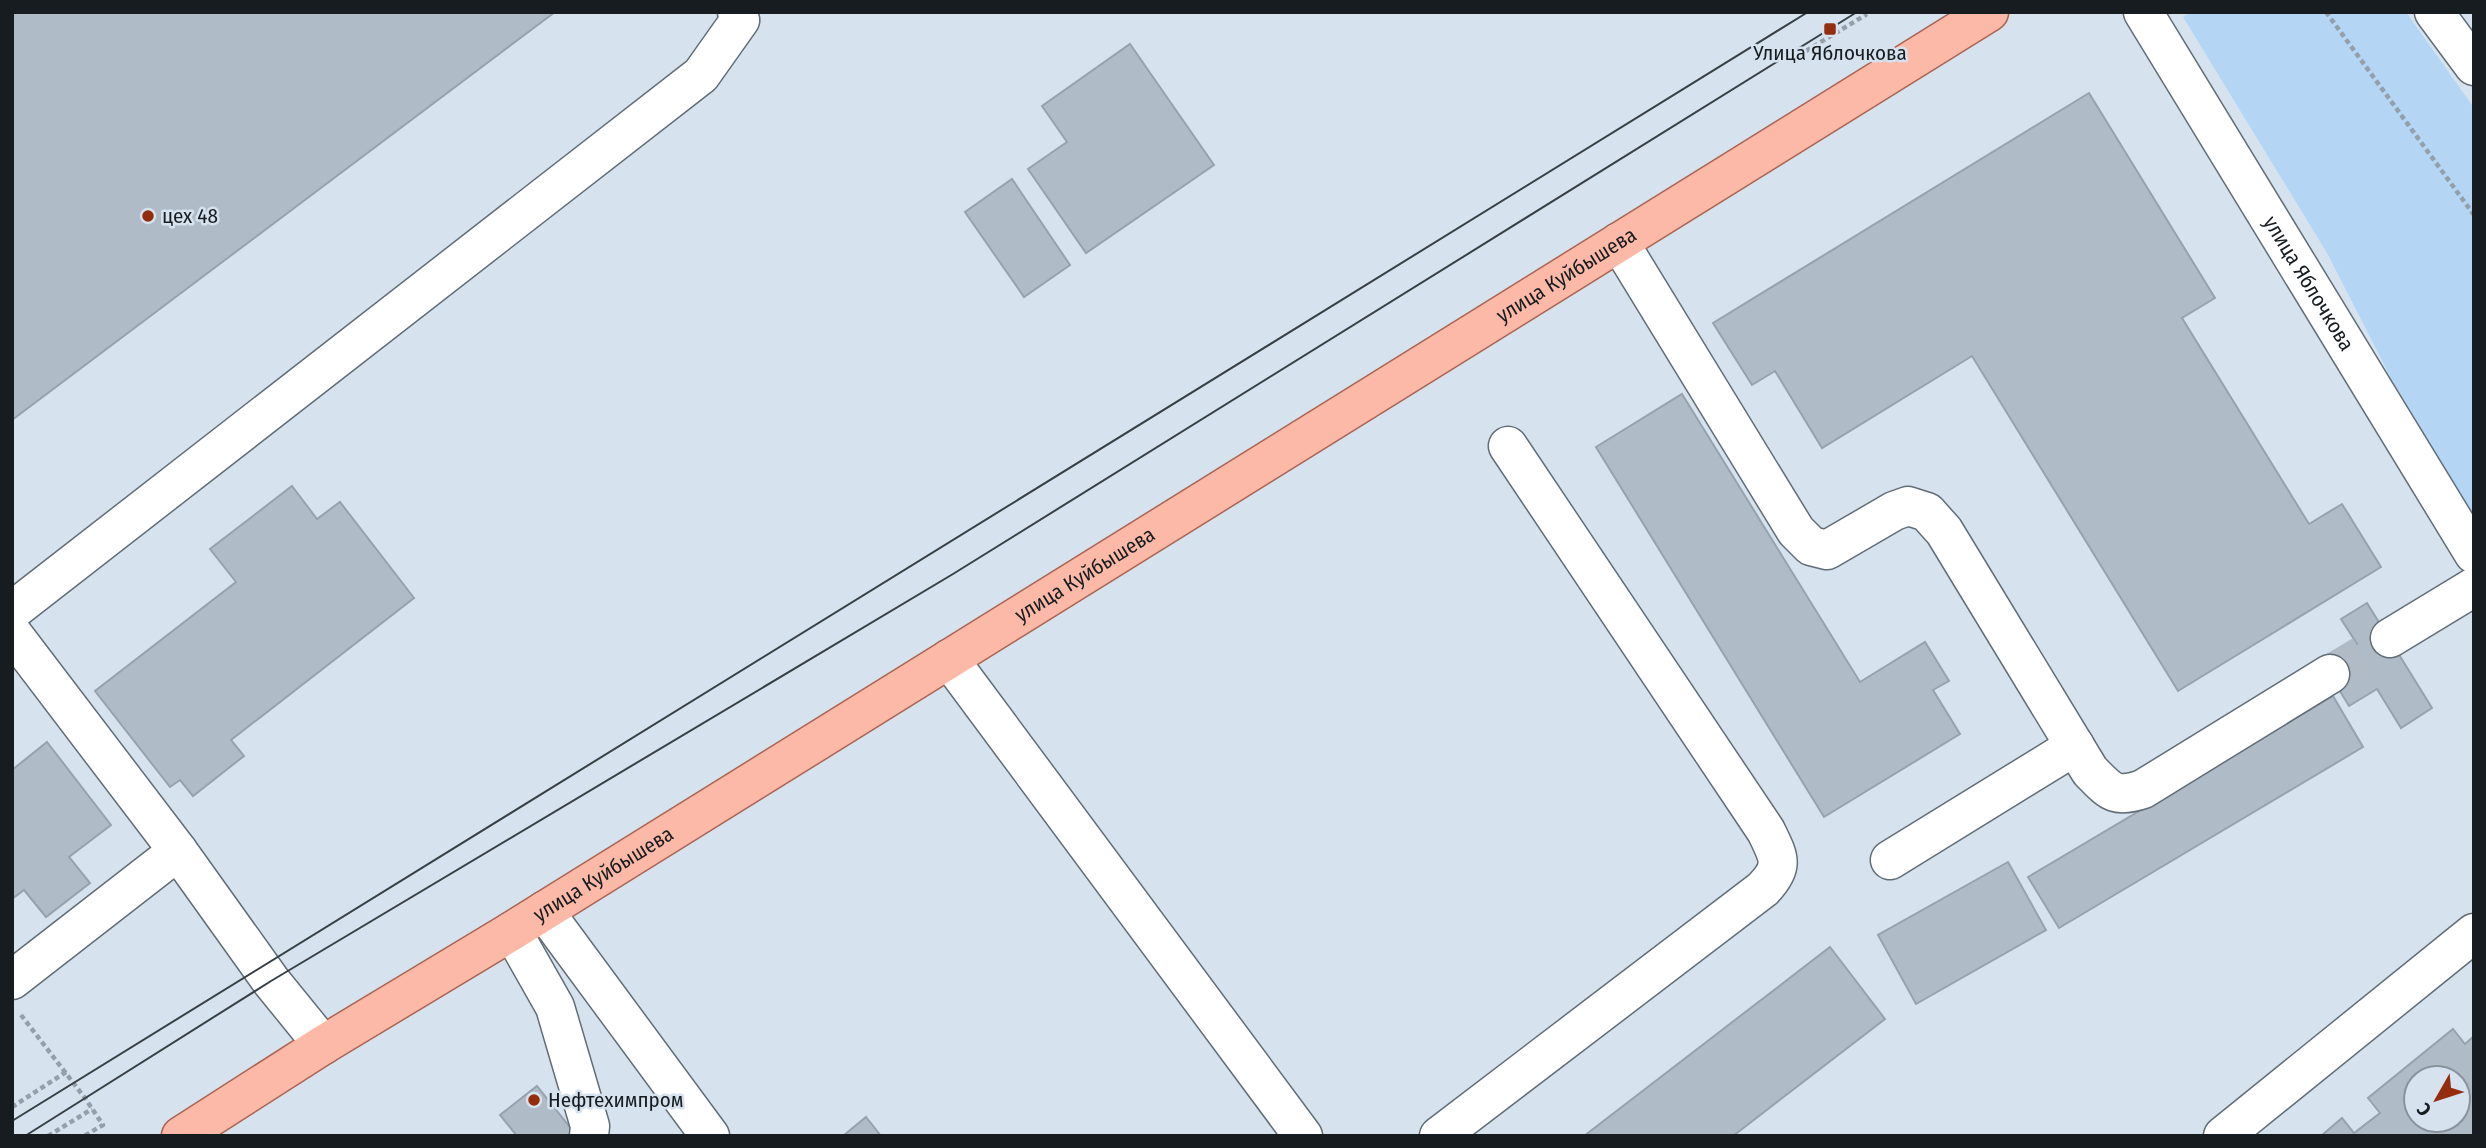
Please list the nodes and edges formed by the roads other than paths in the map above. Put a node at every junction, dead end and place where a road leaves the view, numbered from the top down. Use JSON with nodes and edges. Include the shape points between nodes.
{"nodes":[{"id":1,"x":737,"y":12,"type":"edge"},
{"id":2,"x":1989,"y":12,"type":"edge"},
{"id":3,"x":2143,"y":12,"type":"edge"},
{"id":4,"x":2434,"y":12,"type":"edge"},
{"id":5,"x":2474,"y":66,"type":"edge"},
{"id":6,"x":1619,"y":242,"type":"junction"},
{"id":7,"x":1508,"y":446,"type":"dead end"},
{"id":8,"x":2474,"y":554,"type":"edge"},
{"id":9,"x":2474,"y":587,"type":"edge"},
{"id":10,"x":12,"y":611,"type":"edge"},
{"id":11,"x":12,"y":633,"type":"edge"},
{"id":12,"x":2390,"y":638,"type":"tunnel mouth"},
{"id":13,"x":950,"y":659,"type":"junction"},
{"id":14,"x":2330,"y":674,"type":"tunnel mouth"},
{"id":15,"x":2075,"y":746,"type":"junction"},
{"id":16,"x":178,"y":851,"type":"junction"},
{"id":17,"x":1890,"y":860,"type":"dead end"},
{"id":18,"x":544,"y":911,"type":"junction"},
{"id":19,"x":512,"y":931,"type":"junction"},
{"id":20,"x":2474,"y":933,"type":"edge"},
{"id":21,"x":16,"y":997,"type":"edge"},
{"id":22,"x":323,"y":1045,"type":"junction"},
{"id":23,"x":182,"y":1136,"type":"edge"},
{"id":24,"x":589,"y":1136,"type":"edge"},
{"id":25,"x":710,"y":1136,"type":"edge"},
{"id":26,"x":1303,"y":1136,"type":"edge"},
{"id":27,"x":1439,"y":1136,"type":"edge"},
{"id":28,"x":2223,"y":1136,"type":"edge"}],
"edges":[{"from":1,"to":10,"type":"street","via":[[740,20],[701,75]]},
{"from":2,"to":6,"type":"main road","name":"улица Куйбышева"},
{"from":3,"to":8,"type":"street","name":"улица Яблочкова"},
{"from":4,"to":5,"type":"street"},
{"from":6,"to":13,"type":"main road","name":"улица Куйбышева"},
{"from":6,"to":15,"type":"street","via":[[1796,531],[1811,546],[1827,550],[1894,511],[1908,506],[1927,513],[1944,531]]},
{"from":7,"to":27,"type":"street","via":[[1766,831],[1778,856],[1776,875],[1763,889]]},
{"from":9,"to":12,"type":"street"},
{"from":11,"to":16,"type":"street"},
{"from":13,"to":18,"type":"main road","name":"улица Куйбышева"},
{"from":13,"to":26,"type":"street"},
{"from":14,"to":15,"type":"street","via":[[2127,795],[2110,791],[2090,771]]},
{"from":15,"to":17,"type":"street"},
{"from":16,"to":21,"type":"street"},
{"from":16,"to":22,"type":"street"},
{"from":18,"to":19,"type":"main road","name":"улица Куйбышева"},
{"from":18,"to":25,"type":"street"},
{"from":19,"to":22,"type":"main road","name":"улица Куйбышева"},
{"from":19,"to":24,"type":"street","via":[[555,1006]]},
{"from":20,"to":28,"type":"street"},
{"from":22,"to":23,"type":"main road","name":"улица Куйбышева"}]}
